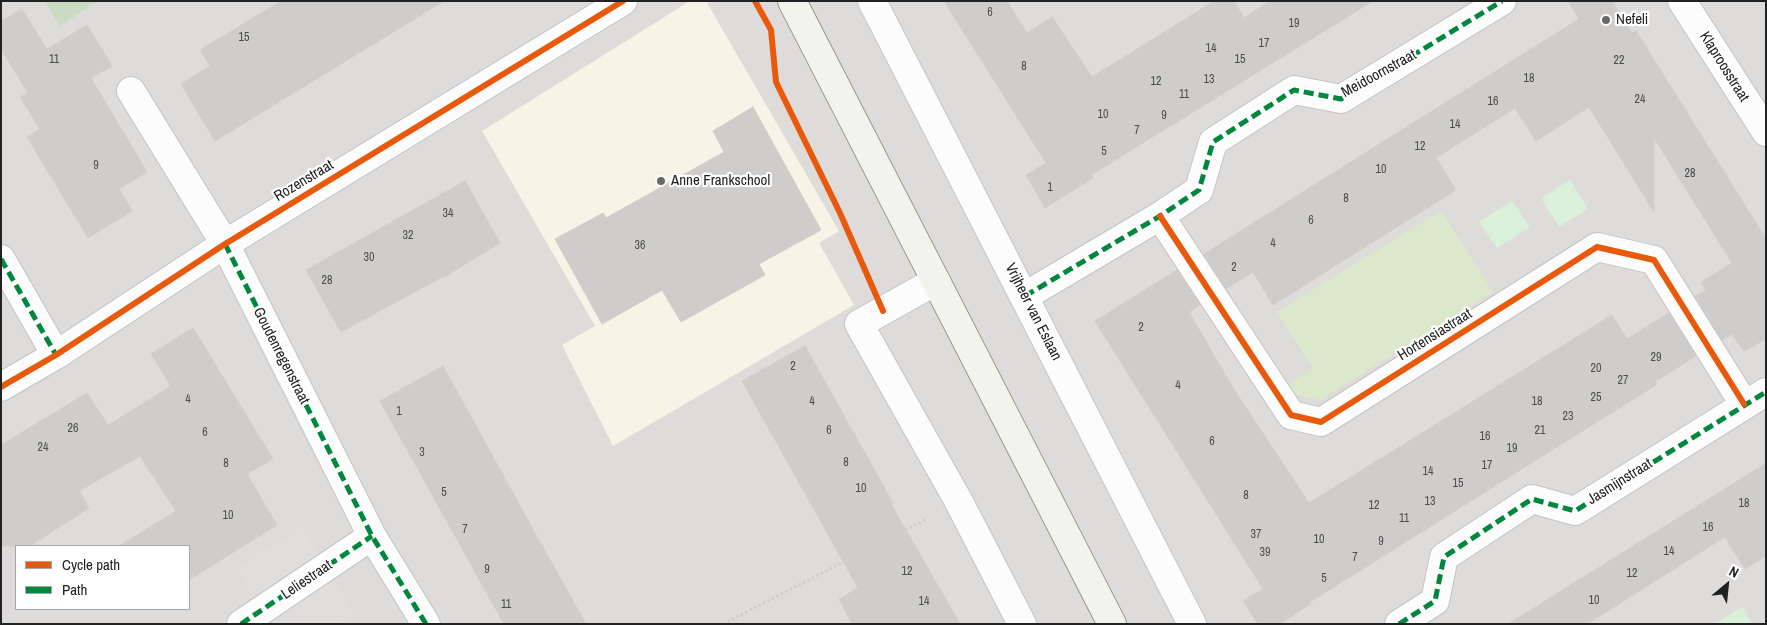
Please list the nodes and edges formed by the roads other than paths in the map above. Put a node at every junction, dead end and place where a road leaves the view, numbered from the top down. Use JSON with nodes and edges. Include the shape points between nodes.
{"nodes":[{"id":1,"x":624,"y":1,"type":"edge"},
{"id":2,"x":792,"y":1,"type":"edge"},
{"id":3,"x":872,"y":1,"type":"edge"},
{"id":4,"x":1682,"y":1,"type":"edge"},
{"id":5,"x":1495,"y":3,"type":"edge"},
{"id":6,"x":131,"y":91,"type":"dead end"},
{"id":7,"x":1766,"y":132,"type":"edge"},
{"id":8,"x":1160,"y":216,"type":"junction"},
{"id":9,"x":225,"y":244,"type":"junction"},
{"id":10,"x":1,"y":259,"type":"edge"},
{"id":11,"x":936,"y":281,"type":"junction"},
{"id":12,"x":1024,"y":296,"type":"junction"},
{"id":13,"x":56,"y":355,"type":"junction"},
{"id":14,"x":1,"y":386,"type":"edge"},
{"id":15,"x":1755,"y":398,"type":"edge"},
{"id":16,"x":372,"y":536,"type":"junction"},
{"id":17,"x":241,"y":624,"type":"edge"},
{"id":18,"x":426,"y":624,"type":"edge"},
{"id":19,"x":1022,"y":624,"type":"edge"},
{"id":20,"x":1112,"y":624,"type":"edge"},
{"id":21,"x":1192,"y":624,"type":"edge"},
{"id":22,"x":1399,"y":624,"type":"edge"}],
"edges":[{"from":1,"to":9,"type":"street","name":"Rozenstraat"},
{"from":2,"to":11,"type":"street"},
{"from":3,"to":12,"type":"street","name":"Vrijheer van Eslaan"},
{"from":4,"to":7,"type":"street","name":"Klaproosstraat"},
{"from":5,"to":8,"type":"street","name":"Meidoornstraat","via":[[1342,99],[1294,90],[1213,142],[1199,190]]},
{"from":6,"to":9,"type":"street","name":"Goudenregenstraat"},
{"from":8,"to":12,"type":"street","name":"Meidoornstraat"},
{"from":8,"to":15,"type":"street","name":"Hortensiastraat","via":[[1291,415],[1321,422],[1597,247],[1654,260]]},
{"from":9,"to":13,"type":"street","name":"Rozenstraat"},
{"from":9,"to":16,"type":"street","name":"Goudenregenstraat"},
{"from":10,"to":13,"type":"street"},
{"from":11,"to":19,"type":"street","via":[[859,324],[960,502]]},
{"from":11,"to":20,"type":"street"},
{"from":12,"to":21,"type":"street","name":"Vrijheer van Eslaan"},
{"from":13,"to":14,"type":"street","name":"Rozenstraat"},
{"from":15,"to":22,"type":"street","name":"Jasmijnstraat","via":[[1575,511],[1532,499],[1444,557],[1435,601]]},
{"from":16,"to":17,"type":"street","name":"Leliestraat"},
{"from":16,"to":18,"type":"street","name":"Goudenregenstraat"}]}
